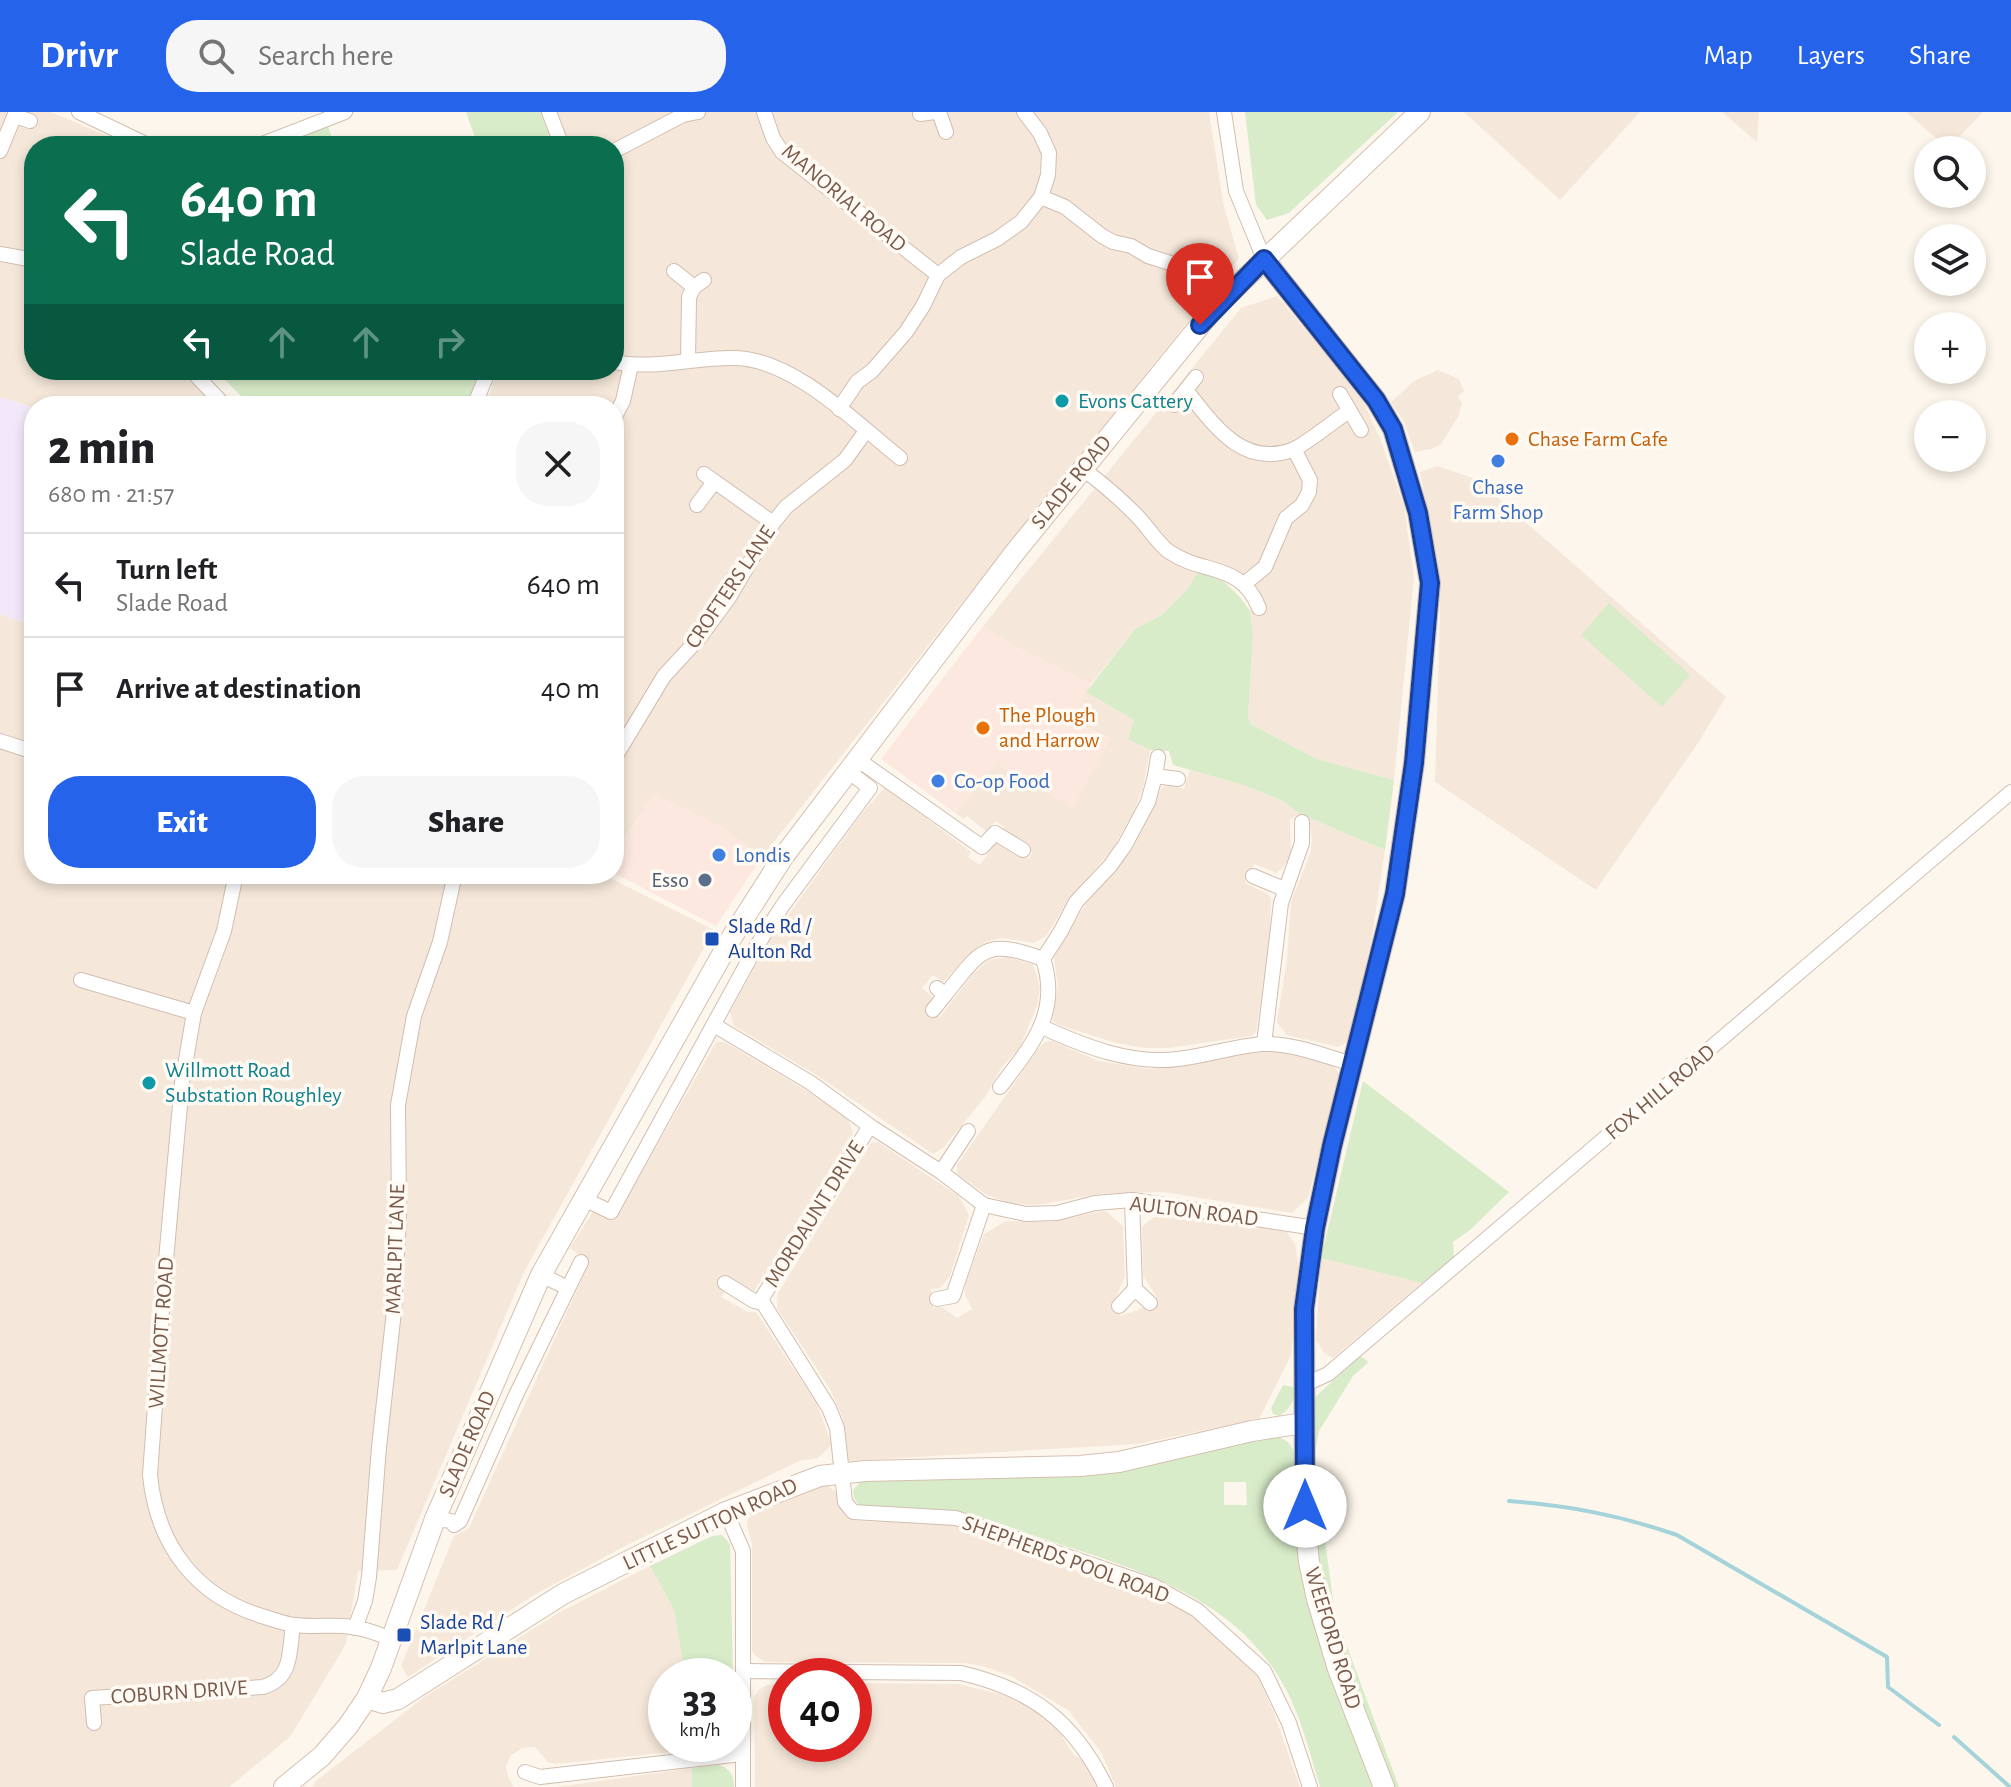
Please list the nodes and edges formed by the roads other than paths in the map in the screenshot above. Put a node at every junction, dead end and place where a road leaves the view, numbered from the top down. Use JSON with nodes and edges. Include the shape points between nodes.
{"nodes":[{"id":1,"x":79,"y":112,"type":"edge"},
{"id":2,"x":345,"y":112,"type":"edge"},
{"id":3,"x":549,"y":112,"type":"edge"},
{"id":4,"x":764,"y":112,"type":"edge"},
{"id":5,"x":1224,"y":112,"type":"edge"},
{"id":6,"x":1420,"y":112,"type":"edge"},
{"id":7,"x":688,"y":113,"type":"edge"},
{"id":8,"x":931,"y":113,"type":"edge"},
{"id":9,"x":15,"y":114,"type":"edge"},
{"id":10,"x":1030,"y":114,"type":"edge"},
{"id":11,"x":30,"y":121,"type":"dead end"},
{"id":12,"x":946,"y":132,"type":"dead end"},
{"id":13,"x":129,"y":136,"type":"edge"},
{"id":14,"x":283,"y":136,"type":"edge"},
{"id":15,"x":558,"y":136,"type":"edge"},
{"id":16,"x":624,"y":146,"type":"edge"},
{"id":17,"x":0,"y":151,"type":"edge"},
{"id":18,"x":1041,"y":197,"type":"junction"},
{"id":19,"x":0,"y":254,"type":"edge"},
{"id":20,"x":24,"y":258,"type":"edge"},
{"id":21,"x":1264,"y":259,"type":"junction"},
{"id":22,"x":1213,"y":260,"type":"dead end"},
{"id":23,"x":1189,"y":269,"type":"junction"},
{"id":24,"x":674,"y":271,"type":"dead end"},
{"id":25,"x":938,"y":275,"type":"junction"},
{"id":26,"x":1191,"y":291,"type":"dead end"},
{"id":27,"x":688,"y":360,"type":"junction"},
{"id":28,"x":624,"y":364,"type":"edge"},
{"id":29,"x":631,"y":365,"type":"junction"},
{"id":30,"x":1196,"y":377,"type":"dead end"},
{"id":31,"x":200,"y":380,"type":"edge"},
{"id":32,"x":1186,"y":390,"type":"junction"},
{"id":33,"x":1340,"y":394,"type":"dead end"},
{"id":34,"x":216,"y":396,"type":"edge"},
{"id":35,"x":624,"y":396,"type":"edge"},
{"id":36,"x":1174,"y":405,"type":"dead end"},
{"id":37,"x":839,"y":409,"type":"junction"},
{"id":38,"x":1349,"y":411,"type":"junction"},
{"id":39,"x":1361,"y":430,"type":"dead end"},
{"id":40,"x":866,"y":431,"type":"junction"},
{"id":41,"x":1294,"y":449,"type":"junction"},
{"id":42,"x":900,"y":458,"type":"dead end"},
{"id":43,"x":1083,"y":469,"type":"junction"},
{"id":44,"x":697,"y":505,"type":"dead end"},
{"id":45,"x":773,"y":523,"type":"junction"},
{"id":46,"x":1244,"y":584,"type":"junction"},
{"id":47,"x":1259,"y":608,"type":"dead end"},
{"id":48,"x":0,"y":741,"type":"edge"},
{"id":49,"x":624,"y":741,"type":"edge"},
{"id":50,"x":24,"y":749,"type":"edge"},
{"id":51,"x":1158,"y":757,"type":"dead end"},
{"id":52,"x":853,"y":765,"type":"junction"},
{"id":53,"x":1155,"y":776,"type":"junction"},
{"id":54,"x":1178,"y":779,"type":"dead end"},
{"id":55,"x":2011,"y":792,"type":"edge"},
{"id":56,"x":1302,"y":822,"type":"dead end"},
{"id":57,"x":1023,"y":850,"type":"dead end"},
{"id":58,"x":1253,"y":876,"type":"dead end"},
{"id":59,"x":234,"y":884,"type":"edge"},
{"id":60,"x":453,"y":884,"type":"edge"},
{"id":61,"x":1284,"y":889,"type":"junction"},
{"id":62,"x":735,"y":933,"type":"junction"},
{"id":63,"x":756,"y":947,"type":"junction"},
{"id":64,"x":1043,"y":959,"type":"junction"},
{"id":65,"x":81,"y":980,"type":"dead end"},
{"id":66,"x":933,"y":1010,"type":"dead end"},
{"id":67,"x":194,"y":1013,"type":"junction"},
{"id":68,"x":714,"y":1025,"type":"junction"},
{"id":69,"x":1042,"y":1027,"type":"junction"},
{"id":70,"x":1264,"y":1044,"type":"junction"},
{"id":71,"x":1353,"y":1064,"type":"junction"},
{"id":72,"x":1000,"y":1087,"type":"dead end"},
{"id":73,"x":642,"y":1098,"type":"junction"},
{"id":74,"x":667,"y":1111,"type":"junction"},
{"id":75,"x":870,"y":1126,"type":"junction"},
{"id":76,"x":968,"y":1131,"type":"dead end"},
{"id":77,"x":941,"y":1172,"type":"junction"},
{"id":78,"x":584,"y":1199,"type":"junction"},
{"id":79,"x":1132,"y":1200,"type":"junction"},
{"id":80,"x":984,"y":1205,"type":"junction"},
{"id":81,"x":1315,"y":1228,"type":"junction"},
{"id":82,"x":581,"y":1262,"type":"dead end"},
{"id":83,"x":541,"y":1275,"type":"junction"},
{"id":84,"x":725,"y":1283,"type":"dead end"},
{"id":85,"x":568,"y":1288,"type":"junction"},
{"id":86,"x":1135,"y":1289,"type":"junction"},
{"id":87,"x":937,"y":1299,"type":"dead end"},
{"id":88,"x":763,"y":1303,"type":"junction"},
{"id":89,"x":1150,"y":1303,"type":"dead end"},
{"id":90,"x":1119,"y":1306,"type":"dead end"},
{"id":91,"x":1304,"y":1385,"type":"junction"},
{"id":92,"x":1304,"y":1423,"type":"junction"},
{"id":93,"x":841,"y":1474,"type":"junction"},
{"id":94,"x":726,"y":1512,"type":"junction"},
{"id":95,"x":435,"y":1519,"type":"junction"},
{"id":96,"x":293,"y":1625,"type":"junction"},
{"id":97,"x":355,"y":1628,"type":"junction"},
{"id":98,"x":391,"y":1639,"type":"junction"},
{"id":99,"x":743,"y":1658,"type":"edge"},
{"id":100,"x":752,"y":1671,"type":"edge"},
{"id":101,"x":367,"y":1698,"type":"junction"},
{"id":102,"x":94,"y":1723,"type":"dead end"},
{"id":103,"x":672,"y":1762,"type":"edge"},
{"id":104,"x":742,"y":1762,"type":"edge"},
{"id":105,"x":525,"y":1772,"type":"dead end"},
{"id":106,"x":284,"y":1787,"type":"edge"},
{"id":107,"x":743,"y":1787,"type":"edge"},
{"id":108,"x":1106,"y":1787,"type":"edge"},
{"id":109,"x":1310,"y":1787,"type":"edge"},
{"id":110,"x":1384,"y":1787,"type":"edge"}],
"edges":[{"from":1,"to":13,"type":"street"},
{"from":2,"to":14,"type":"street"},
{"from":3,"to":15,"type":"street"},
{"from":4,"to":25,"type":"street","name":"MANORIAL ROAD","via":[[782,152]]},
{"from":5,"to":21,"type":"street","name":"WEEFORD ROAD","via":[[1236,191]]},
{"from":6,"to":21,"type":"street","name":"SLADE ROAD"},
{"from":7,"to":16,"type":"street"},
{"from":8,"to":12,"type":"street"},
{"from":9,"to":11,"type":"street"},
{"from":9,"to":17,"type":"street"},
{"from":10,"to":18,"type":"street","via":[[1049,153]]},
{"from":18,"to":23,"type":"street","via":[[1065,207],[1113,242]]},
{"from":18,"to":25,"type":"street","via":[[1021,222]]},
{"from":19,"to":20,"type":"street"},
{"from":21,"to":43,"type":"street","name":"SLADE ROAD","via":[[1215,307]]},
{"from":21,"to":71,"type":"street","name":"WEEFORD ROAD","via":[[1393,429],[1418,513],[1430,583],[1414,763],[1395,894]]},
{"from":22,"to":23,"type":"street"},
{"from":23,"to":26,"type":"street"},
{"from":24,"to":27,"type":"street","via":[[699,283],[689,297]]},
{"from":25,"to":37,"type":"street","via":[[906,332],[857,382]]},
{"from":27,"to":29,"type":"street"},
{"from":27,"to":37,"type":"street","via":[[758,360],[795,377]]},
{"from":28,"to":29,"type":"street"},
{"from":29,"to":35,"type":"street"},
{"from":30,"to":32,"type":"street"},
{"from":31,"to":34,"type":"street"},
{"from":32,"to":36,"type":"street"},
{"from":32,"to":41,"type":"street","via":[[1220,433],[1239,447],[1262,453]]},
{"from":33,"to":38,"type":"street"},
{"from":37,"to":40,"type":"street"},
{"from":38,"to":39,"type":"street"},
{"from":38,"to":41,"type":"street"},
{"from":40,"to":42,"type":"street"},
{"from":40,"to":45,"type":"street","name":"CROFTERS LANE","via":[[845,460]]},
{"from":41,"to":46,"type":"street","via":[[1310,480],[1309,492],[1286,518],[1265,567]]},
{"from":43,"to":46,"type":"street","via":[[1170,552],[1225,571]]},
{"from":43,"to":52,"type":"street","name":"SLADE ROAD"},
{"from":44,"to":45,"type":"street","via":[[709,478]]},
{"from":45,"to":49,"type":"street","name":"CROFTERS LANE","via":[[730,596],[664,676]]},
{"from":46,"to":47,"type":"street"},
{"from":48,"to":50,"type":"street"},
{"from":51,"to":53,"type":"street"},
{"from":52,"to":57,"type":"street","via":[[982,847],[995,833]]},
{"from":52,"to":62,"type":"street","name":"SLADE ROAD","via":[[783,857]]},
{"from":52,"to":63,"type":"street","via":[[870,788]]},
{"from":53,"to":54,"type":"street"},
{"from":53,"to":64,"type":"street","via":[[1125,845],[1076,902]]},
{"from":55,"to":91,"type":"street","name":"FOX HILL ROAD","via":[[1328,1374]]},
{"from":56,"to":61,"type":"street","via":[[1302,843]]},
{"from":58,"to":61,"type":"street"},
{"from":59,"to":67,"type":"street","name":"WILLMOTT ROAD","via":[[224,931]]},
{"from":60,"to":97,"type":"street","name":"MARLPIT LANE","via":[[440,942],[414,1016],[398,1105],[394,1311],[369,1577]]},
{"from":61,"to":70,"type":"street"},
{"from":62,"to":63,"type":"street"},
{"from":62,"to":73,"type":"street","name":"SLADE ROAD"},
{"from":63,"to":68,"type":"street"},
{"from":64,"to":66,"type":"street","via":[[992,948],[941,992]]},
{"from":64,"to":69,"type":"street","via":[[1050,981]]},
{"from":65,"to":67,"type":"street"},
{"from":67,"to":96,"type":"street","name":"WILLMOTT ROAD","via":[[182,1083],[164,1282],[150,1475],[153,1499],[173,1550],[194,1577],[240,1610]]},
{"from":68,"to":74,"type":"street"},
{"from":68,"to":75,"type":"street","name":"AULTON ROAD","via":[[811,1083]]},
{"from":69,"to":70,"type":"street","via":[[1080,1044],[1162,1061]]},
{"from":69,"to":72,"type":"street"},
{"from":70,"to":71,"type":"street"},
{"from":71,"to":81,"type":"street","name":"WEEFORD ROAD"},
{"from":73,"to":74,"type":"street"},
{"from":73,"to":78,"type":"street","name":"SLADE ROAD"},
{"from":74,"to":78,"type":"street","via":[[611,1212]]},
{"from":75,"to":77,"type":"street","name":"AULTON ROAD"},
{"from":75,"to":88,"type":"street","name":"MORDAUNT DRIVE"},
{"from":76,"to":77,"type":"street"},
{"from":77,"to":80,"type":"street","name":"AULTON ROAD"},
{"from":78,"to":83,"type":"street","name":"SLADE ROAD"},
{"from":79,"to":80,"type":"street","name":"AULTON ROAD","via":[[1057,1213],[1026,1214]]},
{"from":79,"to":81,"type":"street","name":"AULTON ROAD"},
{"from":79,"to":86,"type":"street"},
{"from":80,"to":87,"type":"street","via":[[958,1302]]},
{"from":81,"to":91,"type":"street","name":"WEEFORD ROAD","via":[[1304,1309]]},
{"from":82,"to":85,"type":"street"},
{"from":83,"to":85,"type":"street"},
{"from":83,"to":95,"type":"street","name":"SLADE ROAD"},
{"from":84,"to":88,"type":"street","name":"MORDAUNT DRIVE"},
{"from":85,"to":95,"type":"street","via":[[460,1521],[454,1525]]},
{"from":86,"to":89,"type":"street"},
{"from":86,"to":90,"type":"street"},
{"from":88,"to":93,"type":"street","name":"MORDAUNT DRIVE","via":[[829,1408],[837,1428]]},
{"from":91,"to":92,"type":"street","name":"WEEFORD ROAD"},
{"from":92,"to":93,"type":"street","name":"LITTLE SUTTON ROAD","via":[[1119,1462]]},
{"from":92,"to":110,"type":"street","name":"WEEFORD ROAD","via":[[1305,1523],[1317,1599]]},
{"from":93,"to":94,"type":"street","name":"LITTLE SUTTON ROAD","via":[[793,1484]]},
{"from":93,"to":109,"type":"street","name":"SHEPHERDS POOL ROAD","via":[[845,1502],[853,1512],[956,1518],[1154,1586],[1197,1610],[1264,1671],[1289,1723]]},
{"from":94,"to":99,"type":"street","via":[[743,1551]]},
{"from":94,"to":101,"type":"street","name":"LITTLE SUTTON ROAD","via":[[563,1594],[398,1699],[383,1703]]},
{"from":95,"to":98,"type":"street","name":"SLADE ROAD"},
{"from":96,"to":97,"type":"street","name":"WILLMOTT ROAD"},
{"from":96,"to":102,"type":"street","name":"COBURN DRIVE","via":[[285,1670],[277,1682],[92,1698]]},
{"from":97,"to":98,"type":"street","name":"WILLMOTT ROAD"},
{"from":98,"to":101,"type":"street","name":"SLADE ROAD"},
{"from":100,"to":108,"type":"street","via":[[961,1673],[996,1681],[1059,1720]]},
{"from":101,"to":106,"type":"street","via":[[322,1756]]},
{"from":103,"to":105,"type":"street","via":[[540,1777]]},
{"from":104,"to":107,"type":"street"}]}
